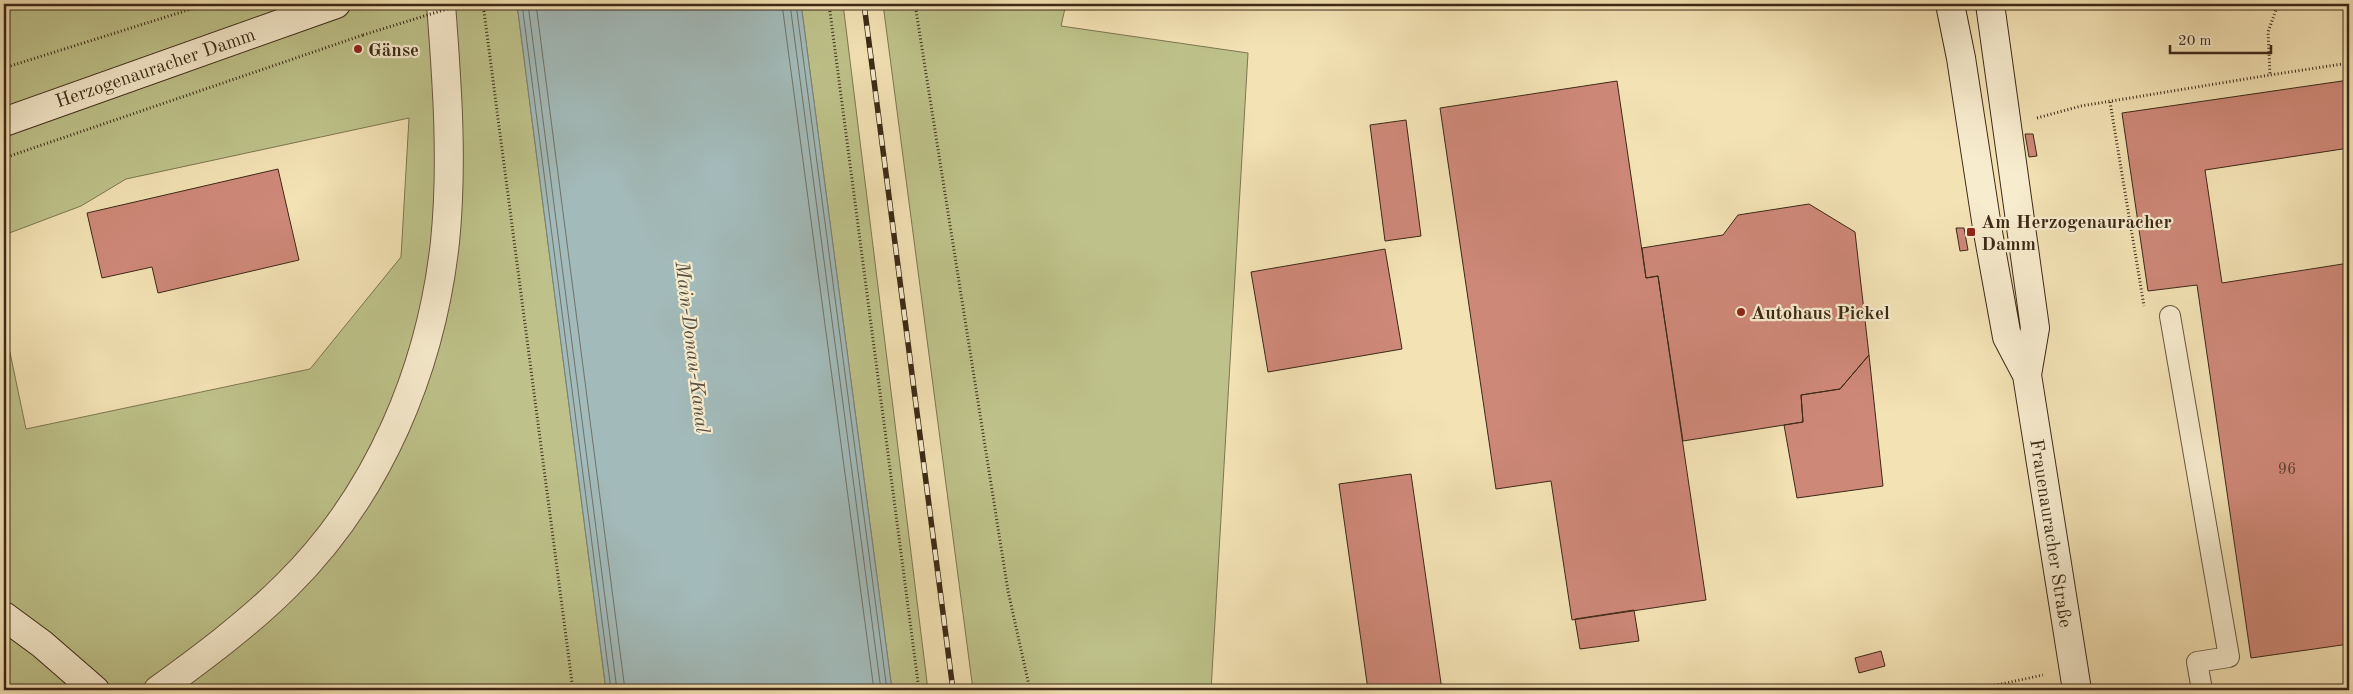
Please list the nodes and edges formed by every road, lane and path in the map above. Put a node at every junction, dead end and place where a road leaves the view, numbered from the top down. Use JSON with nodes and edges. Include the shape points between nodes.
{"nodes":[{"id":1,"x":207,"y":4,"type":"edge"},
{"id":2,"x":336,"y":4,"type":"edge"},
{"id":3,"x":440,"y":4,"type":"edge"},
{"id":4,"x":463,"y":4,"type":"edge"},
{"id":5,"x":483,"y":4,"type":"edge"},
{"id":6,"x":830,"y":4,"type":"edge"},
{"id":7,"x":915,"y":4,"type":"edge"},
{"id":8,"x":1950,"y":4,"type":"edge"},
{"id":9,"x":1990,"y":4,"type":"edge"},
{"id":10,"x":2278,"y":4,"type":"edge"},
{"id":11,"x":2349,"y":63,"type":"edge"},
{"id":12,"x":4,"y":68,"type":"edge"},
{"id":13,"x":2270,"y":74,"type":"junction"},
{"id":14,"x":2110,"y":102,"type":"junction"},
{"id":15,"x":50,"y":104,"type":"junction"},
{"id":16,"x":4,"y":113,"type":"edge"},
{"id":17,"x":2039,"y":117,"type":"dead end"},
{"id":18,"x":4,"y":122,"type":"edge"},
{"id":19,"x":4,"y":158,"type":"edge"},
{"id":20,"x":2170,"y":316,"type":"joint"},
{"id":21,"x":2027,"y":375,"type":"junction"},
{"id":22,"x":4,"y":616,"type":"edge"},
{"id":23,"x":2075,"y":679,"type":"edge"},
{"id":24,"x":95,"y":690,"type":"edge"},
{"id":25,"x":158,"y":690,"type":"edge"},
{"id":26,"x":573,"y":690,"type":"edge"},
{"id":27,"x":919,"y":690,"type":"edge"},
{"id":28,"x":1030,"y":690,"type":"edge"},
{"id":29,"x":1974,"y":690,"type":"edge"},
{"id":30,"x":2202,"y":690,"type":"edge"}],
"edges":[{"from":1,"to":12,"type":"path"},
{"from":2,"to":15,"type":"main road","name":"Herzogenauracher Damm"},
{"from":3,"to":25,"type":"main road","via":[[447,76],[445,242],[432,317],[397,426],[361,491],[328,538],[293,578],[240,626]]},
{"from":4,"to":19,"type":"path","bridge":true},
{"from":5,"to":26,"type":"path"},
{"from":6,"to":27,"type":"path"},
{"from":7,"to":28,"type":"path","via":[[1008,591]]},
{"from":8,"to":21,"type":"main road","name":"Frauenauracher Straße","via":[[2007,337]]},
{"from":9,"to":21,"type":"main road","name":"Frauenauracher Straße","via":[[2035,328]]},
{"from":10,"to":13,"type":"path","via":[[2268,32]]},
{"from":11,"to":13,"type":"path"},
{"from":13,"to":14,"type":"path"},
{"from":14,"to":17,"type":"path"},
{"from":14,"to":20,"type":"path","via":[[2145,313],[2170,310]]},
{"from":15,"to":16,"type":"main road"},
{"from":15,"to":18,"type":"main road","name":"Herzogenauracher Damm"},
{"from":20,"to":30,"type":"lane","via":[[2229,657],[2197,662]]},
{"from":21,"to":23,"type":"main road","name":"Frauenauracher Straße"},
{"from":22,"to":24,"type":"main road"},
{"from":23,"to":29,"type":"path"}]}
